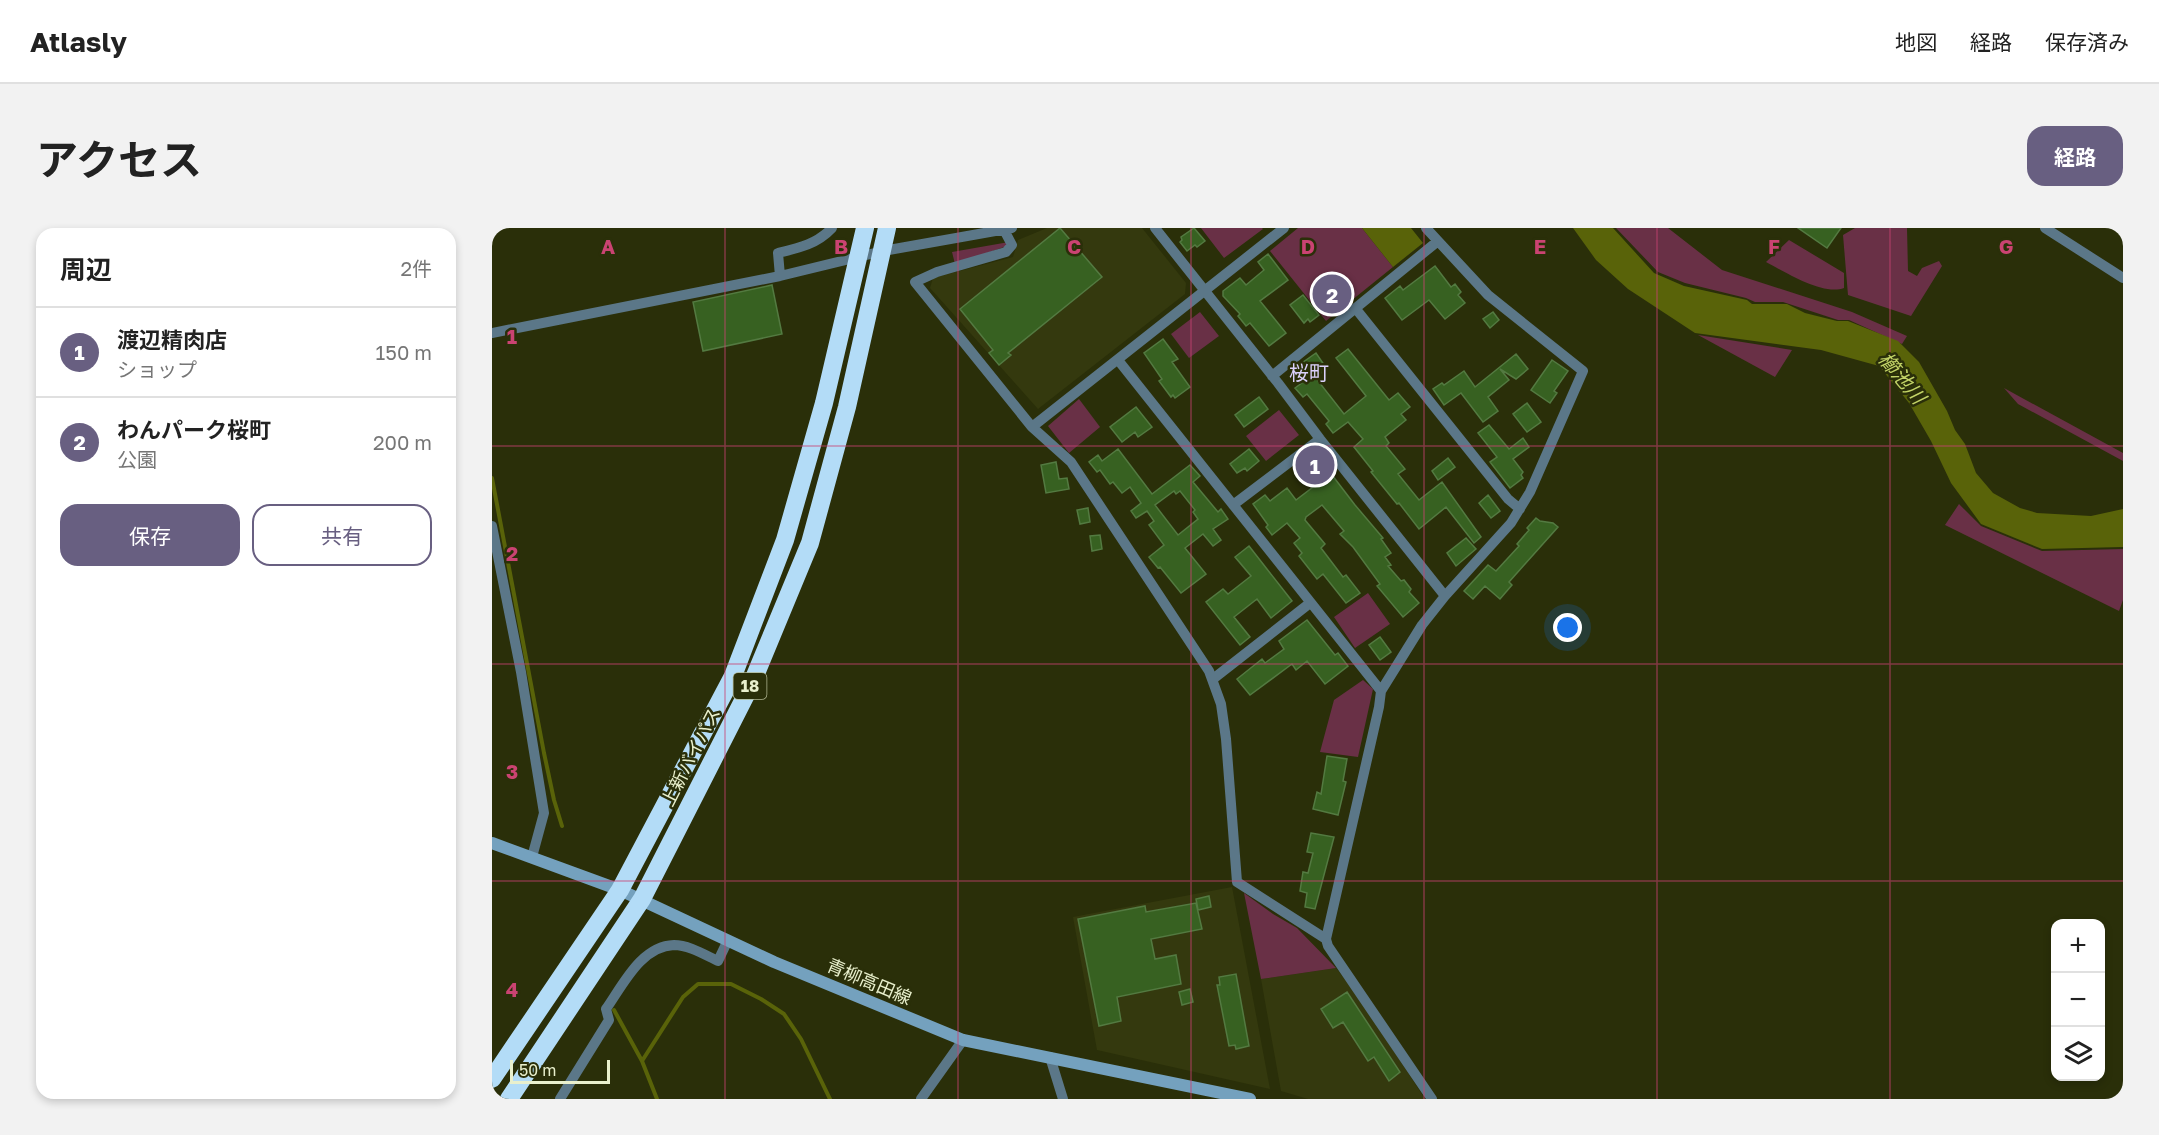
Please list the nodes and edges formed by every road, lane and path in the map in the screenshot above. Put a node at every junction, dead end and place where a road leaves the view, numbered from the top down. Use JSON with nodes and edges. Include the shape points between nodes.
{"nodes":[{"id":1,"x":832,"y":228,"type":"edge"},
{"id":2,"x":865,"y":228,"type":"edge"},
{"id":3,"x":887,"y":228,"type":"edge"},
{"id":4,"x":1155,"y":228,"type":"edge"},
{"id":5,"x":1284,"y":228,"type":"edge"},
{"id":6,"x":1426,"y":228,"type":"edge"},
{"id":7,"x":2045,"y":228,"type":"edge"},
{"id":8,"x":1007,"y":229,"type":"edge"},
{"id":9,"x":1438,"y":241,"type":"junction"},
{"id":10,"x":883,"y":251,"type":"junction"},
{"id":11,"x":858,"y":257,"type":"junction"},
{"id":12,"x":780,"y":276,"type":"junction"},
{"id":13,"x":2123,"y":278,"type":"edge"},
{"id":14,"x":1205,"y":290,"type":"junction"},
{"id":15,"x":1356,"y":309,"type":"junction"},
{"id":16,"x":492,"y":333,"type":"edge"},
{"id":17,"x":1118,"y":360,"type":"junction"},
{"id":18,"x":1272,"y":376,"type":"junction"},
{"id":19,"x":1032,"y":427,"type":"junction"},
{"id":20,"x":1320,"y":439,"type":"junction"},
{"id":21,"x":1233,"y":505,"type":"junction"},
{"id":22,"x":1520,"y":508,"type":"junction"},
{"id":23,"x":492,"y":526,"type":"edge"},
{"id":24,"x":1445,"y":596,"type":"junction"},
{"id":25,"x":1310,"y":603,"type":"junction"},
{"id":26,"x":1213,"y":679,"type":"junction"},
{"id":27,"x":1381,"y":691,"type":"junction"},
{"id":28,"x":492,"y":843,"type":"edge"},
{"id":29,"x":532,"y":857,"type":"junction"},
{"id":30,"x":620,"y":890,"type":"junction"},
{"id":31,"x":642,"y":899,"type":"junction"},
{"id":32,"x":1326,"y":939,"type":"junction"},
{"id":33,"x":728,"y":940,"type":"junction"},
{"id":34,"x":963,"y":1040,"type":"junction"},
{"id":35,"x":1050,"y":1058,"type":"junction"},
{"id":36,"x":492,"y":1079,"type":"edge"},
{"id":37,"x":920,"y":1098,"type":"edge"},
{"id":38,"x":509,"y":1099,"type":"edge"},
{"id":39,"x":560,"y":1099,"type":"edge"},
{"id":40,"x":1063,"y":1099,"type":"edge"},
{"id":41,"x":1250,"y":1099,"type":"edge"},
{"id":42,"x":1432,"y":1099,"type":"edge"}],
"edges":[{"from":1,"to":12,"type":"street","via":[[803,247],[778,253]]},
{"from":2,"to":11,"type":"highway","name":"上新バイパス","number":"18"},
{"from":3,"to":10,"type":"highway","name":"上新バイパス","number":"18"},
{"from":4,"to":14,"type":"street"},
{"from":5,"to":14,"type":"street"},
{"from":6,"to":9,"type":"street"},
{"from":7,"to":13,"type":"street"},
{"from":8,"to":10,"type":"street"},
{"from":8,"to":19,"type":"street","via":[[1012,245],[1006,252],[915,282]]},
{"from":9,"to":15,"type":"street"},
{"from":9,"to":22,"type":"street","via":[[1488,295],[1583,371]]},
{"from":10,"to":11,"type":"street"},
{"from":10,"to":31,"type":"highway","name":"上新バイパス","number":"18","via":[[810,543],[752,683]]},
{"from":11,"to":12,"type":"street"},
{"from":11,"to":30,"type":"highway","name":"上新バイパス","number":"18","via":[[824,403],[785,540],[733,675]]},
{"from":12,"to":16,"type":"street"},
{"from":14,"to":17,"type":"street"},
{"from":14,"to":18,"type":"street"},
{"from":15,"to":18,"type":"street"},
{"from":15,"to":22,"type":"street","via":[[1508,499]]},
{"from":17,"to":19,"type":"street"},
{"from":17,"to":21,"type":"street"},
{"from":18,"to":20,"type":"street"},
{"from":19,"to":26,"type":"street","via":[[1071,462]]},
{"from":20,"to":21,"type":"street"},
{"from":20,"to":24,"type":"street"},
{"from":21,"to":25,"type":"street"},
{"from":22,"to":24,"type":"street","via":[[1512,524]]},
{"from":23,"to":29,"type":"street","via":[[544,813]]},
{"from":24,"to":27,"type":"street"},
{"from":25,"to":26,"type":"street"},
{"from":25,"to":27,"type":"street"},
{"from":26,"to":32,"type":"street","via":[[1226,739],[1237,882]]},
{"from":27,"to":32,"type":"street"},
{"from":28,"to":29,"type":"main road","name":"青柳高田線"},
{"from":29,"to":30,"type":"main road","name":"青柳高田線"},
{"from":30,"to":31,"type":"main road","name":"青柳高田線"},
{"from":30,"to":36,"type":"highway","name":"上新バイパス","number":"18"},
{"from":31,"to":33,"type":"main road","name":"青柳高田線"},
{"from":31,"to":38,"type":"highway","name":"上新バイパス","number":"18"},
{"from":32,"to":42,"type":"street"},
{"from":33,"to":34,"type":"main road","name":"青柳高田線"},
{"from":33,"to":39,"type":"street","via":[[718,960],[675,945],[658,948],[643,958],[606,1009],[609,1020]]},
{"from":34,"to":35,"type":"main road","name":"青柳高田線"},
{"from":34,"to":37,"type":"street"},
{"from":35,"to":40,"type":"street"},
{"from":35,"to":41,"type":"main road","name":"青柳高田線"}]}
